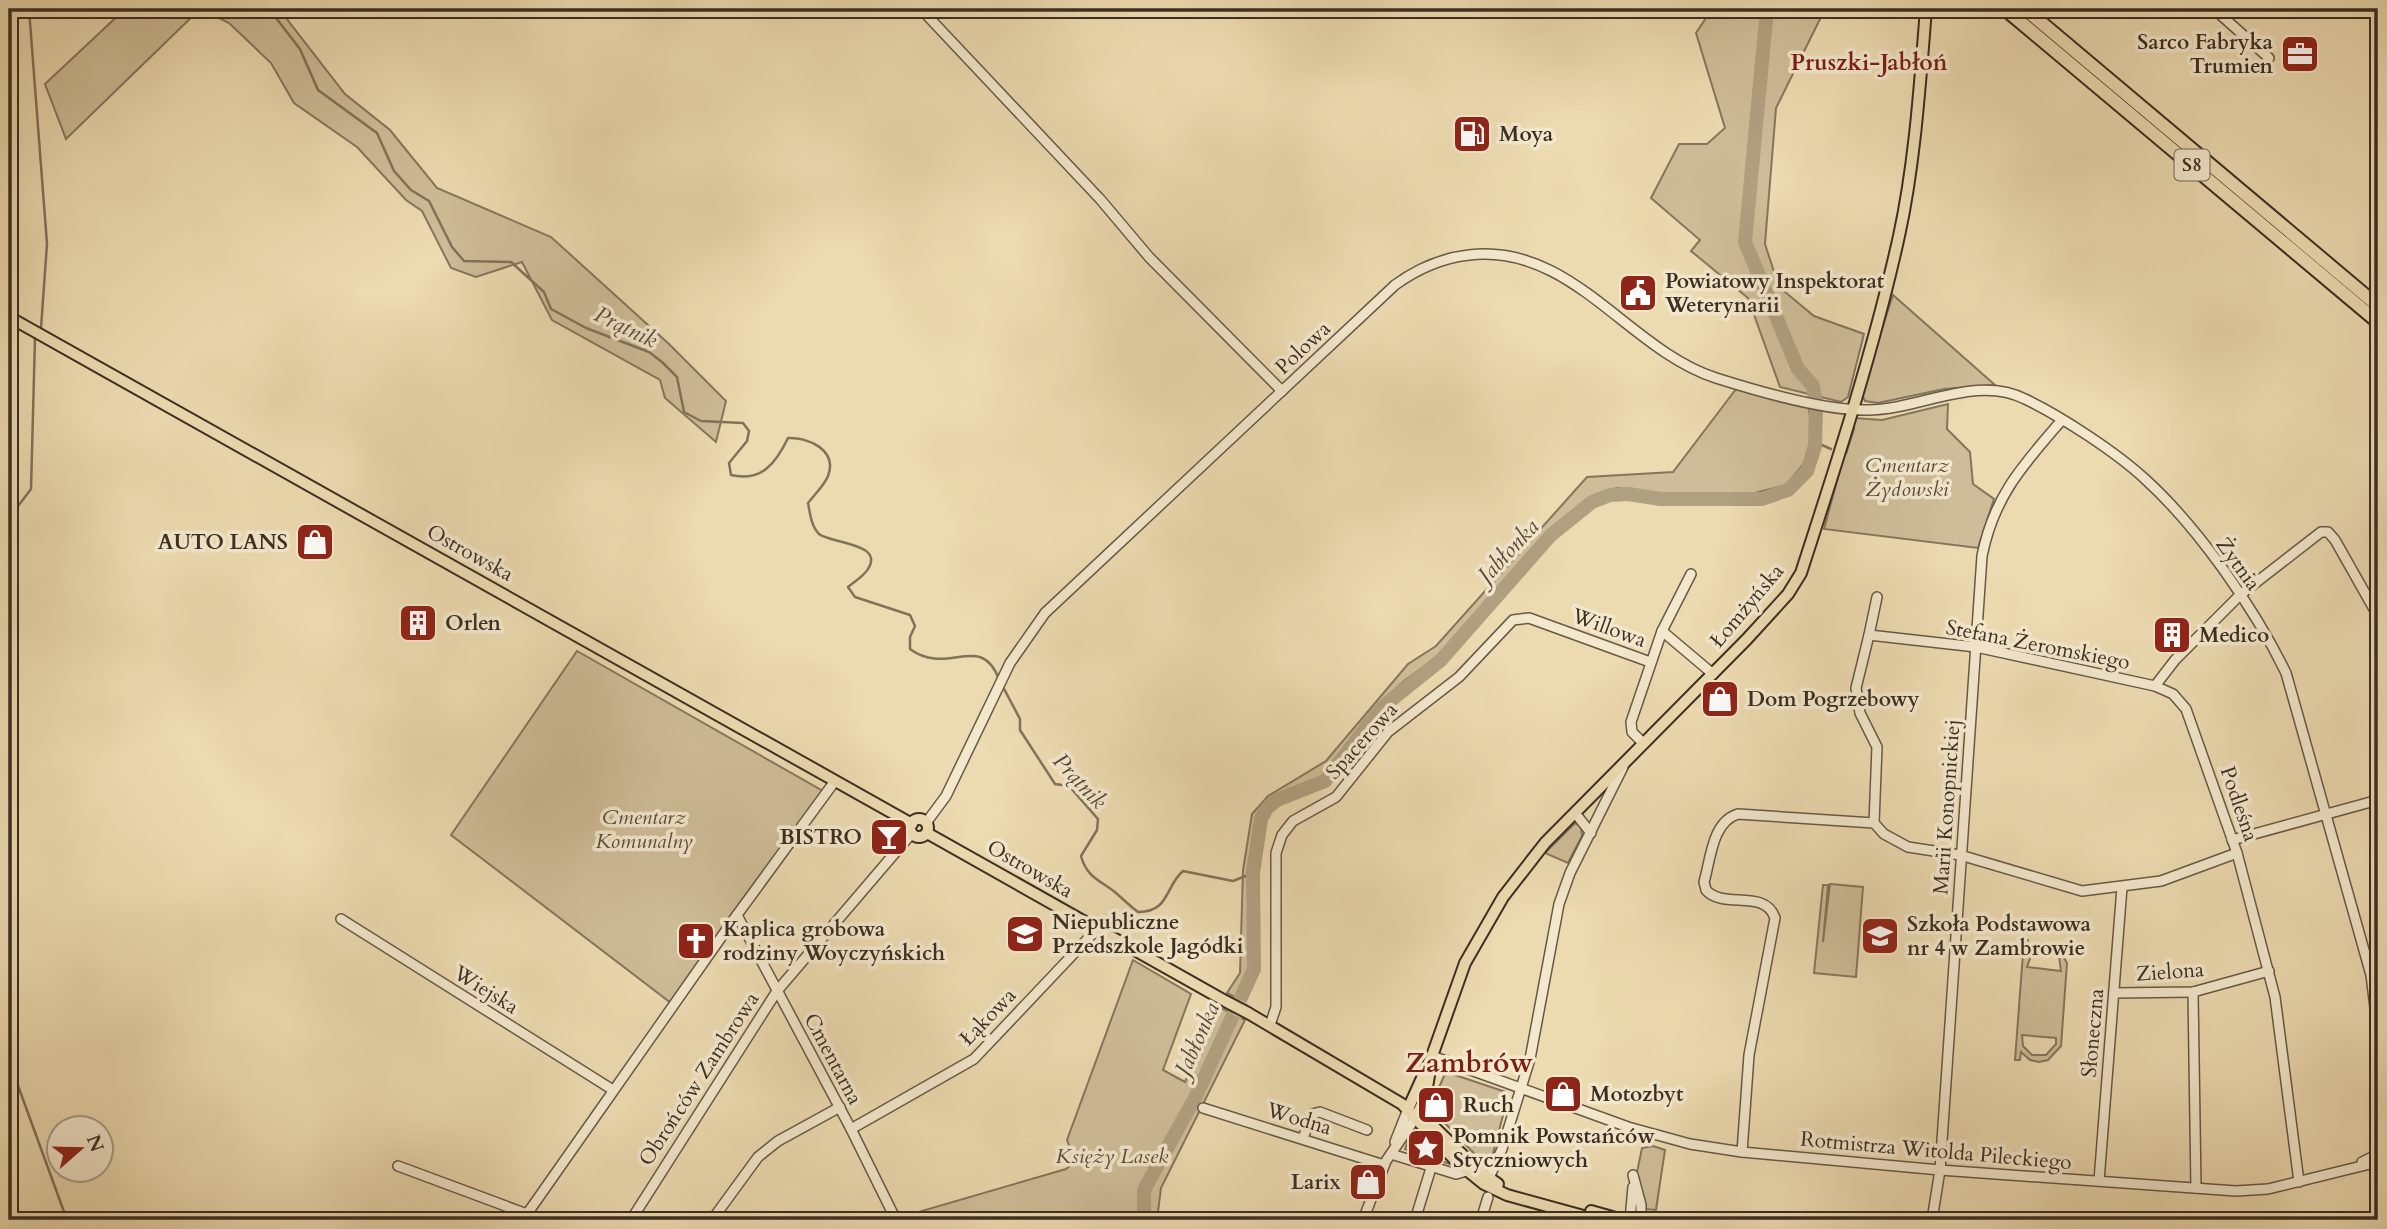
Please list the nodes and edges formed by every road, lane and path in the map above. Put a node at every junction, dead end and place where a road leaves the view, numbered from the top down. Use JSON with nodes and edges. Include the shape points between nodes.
{"nodes":[{"id":1,"x":922,"y":9,"type":"edge"},
{"id":2,"x":1926,"y":9,"type":"edge"},
{"id":3,"x":2005,"y":9,"type":"edge"},
{"id":4,"x":2025,"y":9,"type":"edge"},
{"id":5,"x":2214,"y":9,"type":"edge"},
{"id":6,"x":2269,"y":58,"type":"dead end"},
{"id":7,"x":2378,"y":306,"type":"edge"},
{"id":8,"x":9,"y":317,"type":"edge"},
{"id":9,"x":2378,"y":322,"type":"edge"},
{"id":10,"x":1282,"y":391,"type":"junction"},
{"id":11,"x":1851,"y":409,"type":"junction"},
{"id":12,"x":2061,"y":421,"type":"junction"},
{"id":13,"x":1691,"y":574,"type":"dead end"},
{"id":14,"x":2240,"y":595,"type":"junction"},
{"id":15,"x":1877,"y":597,"type":"dead end"},
{"id":16,"x":2378,"y":616,"type":"edge"},
{"id":17,"x":1513,"y":620,"type":"joint"},
{"id":18,"x":1662,"y":631,"type":"junction"},
{"id":19,"x":1869,"y":635,"type":"junction"},
{"id":20,"x":1976,"y":647,"type":"junction"},
{"id":21,"x":1650,"y":662,"type":"junction"},
{"id":22,"x":1713,"y":674,"type":"junction"},
{"id":23,"x":2155,"y":686,"type":"junction"},
{"id":24,"x":1642,"y":742,"type":"junction"},
{"id":25,"x":1629,"y":756,"type":"junction"},
{"id":26,"x":835,"y":780,"type":"junction"},
{"id":27,"x":2378,"y":800,"type":"edge"},
{"id":28,"x":1575,"y":813,"type":"junction"},
{"id":29,"x":2326,"y":814,"type":"junction"},
{"id":30,"x":1874,"y":823,"type":"junction"},
{"id":31,"x":927,"y":828,"type":"junction"},
{"id":32,"x":912,"y":829,"type":"junction"},
{"id":33,"x":1591,"y":833,"type":"junction"},
{"id":34,"x":2232,"y":840,"type":"junction"},
{"id":35,"x":2237,"y":853,"type":"junction"},
{"id":36,"x":1960,"y":855,"type":"junction"},
{"id":37,"x":2122,"y":887,"type":"junction"},
{"id":38,"x":737,"y":915,"type":"junction"},
{"id":39,"x":341,"y":919,"type":"dead end"},
{"id":40,"x":1097,"y":929,"type":"junction"},
{"id":41,"x":2269,"y":971,"type":"junction"},
{"id":42,"x":2374,"y":974,"type":"edge"},
{"id":43,"x":777,"y":991,"type":"junction"},
{"id":44,"x":2193,"y":992,"type":"junction"},
{"id":45,"x":2114,"y":993,"type":"junction"},
{"id":46,"x":1270,"y":1025,"type":"junction"},
{"id":47,"x":2378,"y":1032,"type":"edge"},
{"id":48,"x":1437,"y":1058,"type":"junction"},
{"id":49,"x":1521,"y":1089,"type":"junction"},
{"id":50,"x":613,"y":1090,"type":"junction"},
{"id":51,"x":840,"y":1107,"type":"junction"},
{"id":52,"x":1203,"y":1108,"type":"dead end"},
{"id":53,"x":1413,"y":1110,"type":"junction"},
{"id":54,"x":851,"y":1129,"type":"junction"},
{"id":55,"x":1367,"y":1130,"type":"dead end"},
{"id":56,"x":1303,"y":1138,"type":"junction"},
{"id":57,"x":1742,"y":1152,"type":"junction"},
{"id":58,"x":1391,"y":1154,"type":"junction"},
{"id":59,"x":2378,"y":1154,"type":"edge"},
{"id":60,"x":2378,"y":1162,"type":"edge"},
{"id":61,"x":1384,"y":1165,"type":"junction"},
{"id":62,"x":2354,"y":1165,"type":"junction"},
{"id":63,"x":398,"y":1166,"type":"dead end"},
{"id":64,"x":1432,"y":1168,"type":"junction"},
{"id":65,"x":1940,"y":1170,"type":"junction"},
{"id":66,"x":1467,"y":1171,"type":"junction"},
{"id":67,"x":1489,"y":1178,"type":"junction"},
{"id":68,"x":2099,"y":1181,"type":"junction"},
{"id":69,"x":2299,"y":1181,"type":"junction"},
{"id":70,"x":2196,"y":1188,"type":"junction"},
{"id":71,"x":1488,"y":1197,"type":"dead end"},
{"id":72,"x":525,"y":1217,"type":"edge"},
{"id":73,"x":542,"y":1220,"type":"edge"},
{"id":74,"x":631,"y":1220,"type":"edge"},
{"id":75,"x":712,"y":1220,"type":"edge"},
{"id":76,"x":896,"y":1220,"type":"edge"},
{"id":77,"x":1363,"y":1220,"type":"edge"},
{"id":78,"x":1415,"y":1220,"type":"edge"},
{"id":79,"x":1481,"y":1220,"type":"edge"},
{"id":80,"x":1598,"y":1220,"type":"edge"},
{"id":81,"x":1623,"y":1220,"type":"edge"},
{"id":82,"x":1630,"y":1220,"type":"edge"},
{"id":83,"x":1641,"y":1220,"type":"edge"},
{"id":84,"x":1932,"y":1220,"type":"edge"}],
"edges":[{"from":1,"to":10,"type":"street","via":[[1149,257]]},
{"from":2,"to":11,"type":"main road","name":"Łomżyńska","via":[[1899,234]]},
{"from":3,"to":9,"type":"highway","number":"S8"},
{"from":4,"to":7,"type":"highway","number":"S8"},
{"from":5,"to":6,"type":"street"},
{"from":8,"to":26,"type":"main road","name":"Ostrowska"},
{"from":10,"to":11,"type":"street","name":"Polowa","via":[[1410,275],[1460,256],[1493,254],[1545,266],[1693,369]]},
{"from":10,"to":31,"type":"street","name":"Polowa","via":[[1045,613],[1004,675]]},
{"from":11,"to":12,"type":"street","name":"Żytnia","via":[[1876,410],[1994,390],[2026,399]]},
{"from":11,"to":22,"type":"main road","name":"Łomżyńska","via":[[1801,573],[1788,594]]},
{"from":12,"to":14,"type":"street","name":"Żytnia","via":[[2145,479]]},
{"from":12,"to":20,"type":"street","name":"Marii Konopnickiej","via":[[2012,479],[1992,518],[1982,556]]},
{"from":13,"to":18,"type":"street"},
{"from":14,"to":16,"type":"street","via":[[2315,534],[2328,532]]},
{"from":14,"to":23,"type":"street"},
{"from":14,"to":29,"type":"street","name":"Żytnia","via":[[2286,673]]},
{"from":15,"to":19,"type":"street"},
{"from":17,"to":21,"type":"street","name":"Willowa","via":[[1529,618]]},
{"from":17,"to":46,"type":"street","name":"Spacerowa","via":[[1459,677],[1388,732],[1340,793],[1293,821],[1282,835],[1275,864],[1276,1007]]},
{"from":18,"to":21,"type":"street"},
{"from":18,"to":22,"type":"street"},
{"from":19,"to":20,"type":"street","name":"Stefana Żeromskiego"},
{"from":19,"to":30,"type":"street","via":[[1856,688],[1860,713],[1877,747]]},
{"from":20,"to":23,"type":"street","name":"Stefana Żeromskiego"},
{"from":20,"to":36,"type":"street","name":"Marii Konopnickiej"},
{"from":21,"to":24,"type":"street","name":"Willowa","via":[[1631,727]]},
{"from":22,"to":24,"type":"main road","name":"Łomżyńska"},
{"from":23,"to":34,"type":"street","name":"Podleśna","via":[[2173,694],[2192,720]]},
{"from":24,"to":25,"type":"main road","name":"Łomżyńska"},
{"from":25,"to":28,"type":"main road","name":"Łomżyńska"},
{"from":25,"to":33,"type":"street"},
{"from":26,"to":32,"type":"main road","name":"Ostrowska"},
{"from":26,"to":38,"type":"street"},
{"from":27,"to":29,"type":"street"},
{"from":28,"to":33,"type":"street"},
{"from":28,"to":48,"type":"main road","name":"Łomżyńska","via":[[1545,843],[1484,926],[1465,963]]},
{"from":29,"to":34,"type":"street"},
{"from":29,"to":42,"type":"street","name":"Żytnia"},
{"from":30,"to":36,"type":"street","via":[[1908,847]]},
{"from":30,"to":57,"type":"street","via":[[1738,814],[1719,827],[1704,882],[1706,890],[1715,897],[1764,904],[1775,918],[1749,1055]]},
{"from":31,"to":32,"type":"main road","via":[[918,820]]},
{"from":31,"to":40,"type":"main road","name":"Ostrowska"},
{"from":32,"to":43,"type":"street","name":"Obrońców Zambrowa"},
{"from":33,"to":49,"type":"street","via":[[1559,904]]},
{"from":34,"to":35,"type":"street","name":"Podleśna"},
{"from":35,"to":37,"type":"street","via":[[2161,881]]},
{"from":35,"to":41,"type":"street","name":"Podleśna"},
{"from":36,"to":37,"type":"street","via":[[2082,891]]},
{"from":36,"to":65,"type":"street","name":"Marii Konopnickiej"},
{"from":37,"to":45,"type":"street","name":"Słoneczna"},
{"from":38,"to":43,"type":"street","name":"Cmentarna"},
{"from":38,"to":50,"type":"street"},
{"from":39,"to":50,"type":"street","name":"Wiejska"},
{"from":40,"to":46,"type":"main road","name":"Ostrowska","bridge":true},
{"from":40,"to":54,"type":"street","name":"Łąkowa","via":[[974,1059]]},
{"from":41,"to":44,"type":"street","name":"Zielona"},
{"from":41,"to":69,"type":"street","name":"Podleśna"},
{"from":42,"to":47,"type":"street","name":"Żytnia"},
{"from":43,"to":51,"type":"street","name":"Cmentarna"},
{"from":43,"to":74,"type":"street","name":"Obrońców Zambrowa"},
{"from":44,"to":45,"type":"street","name":"Zielona"},
{"from":44,"to":70,"type":"street"},
{"from":45,"to":68,"type":"street","name":"Słoneczna"},
{"from":46,"to":53,"type":"main road","name":"Ostrowska"},
{"from":48,"to":49,"type":"street","name":"Rotmistrza Witolda Pileckiego"},
{"from":48,"to":53,"type":"main road","name":"Łomżyńska"},
{"from":48,"to":53,"type":"main road","name":"Łomżyńska"},
{"from":49,"to":57,"type":"street","name":"Rotmistrza Witolda Pileckiego","via":[[1662,1137]]},
{"from":49,"to":67,"type":"street"},
{"from":50,"to":72,"type":"street"},
{"from":51,"to":54,"type":"street","name":"Cmentarna"},
{"from":51,"to":75,"type":"street","via":[[758,1157]]},
{"from":52,"to":56,"type":"street","name":"Wodna"},
{"from":53,"to":58,"type":"street"},
{"from":53,"to":66,"type":"main road"},
{"from":53,"to":67,"type":"main road"},
{"from":54,"to":76,"type":"street","name":"Cmentarna"},
{"from":55,"to":56,"type":"street","via":[[1320,1112],[1311,1114]]},
{"from":56,"to":61,"type":"street","name":"Wodna"},
{"from":57,"to":65,"type":"street","name":"Rotmistrza Witolda Pileckiego"},
{"from":58,"to":61,"type":"street"},
{"from":58,"to":64,"type":"street"},
{"from":59,"to":62,"type":"street","name":"Rotmistrza Witolda Pileckiego"},
{"from":60,"to":62,"type":"street","name":"Rotmistrza Witolda Pileckiego"},
{"from":61,"to":77,"type":"street"},
{"from":62,"to":69,"type":"street","name":"Rotmistrza Witolda Pileckiego"},
{"from":63,"to":72,"type":"street"},
{"from":64,"to":66,"type":"street","via":[[1456,1174]]},
{"from":64,"to":78,"type":"street"},
{"from":65,"to":68,"type":"street","name":"Rotmistrza Witolda Pileckiego"},
{"from":65,"to":84,"type":"street","name":"Marii Konopnickiej"},
{"from":66,"to":80,"type":"main road","via":[[1507,1195]]},
{"from":67,"to":81,"type":"main road","via":[[1509,1188]]},
{"from":68,"to":70,"type":"street","name":"Rotmistrza Witolda Pileckiego"},
{"from":69,"to":70,"type":"street","name":"Rotmistrza Witolda Pileckiego","via":[[2268,1189]]},
{"from":71,"to":79,"type":"street"},
{"from":72,"to":73,"type":"street"},
{"from":82,"to":83,"type":"street","via":[[1633,1175]]}]}
